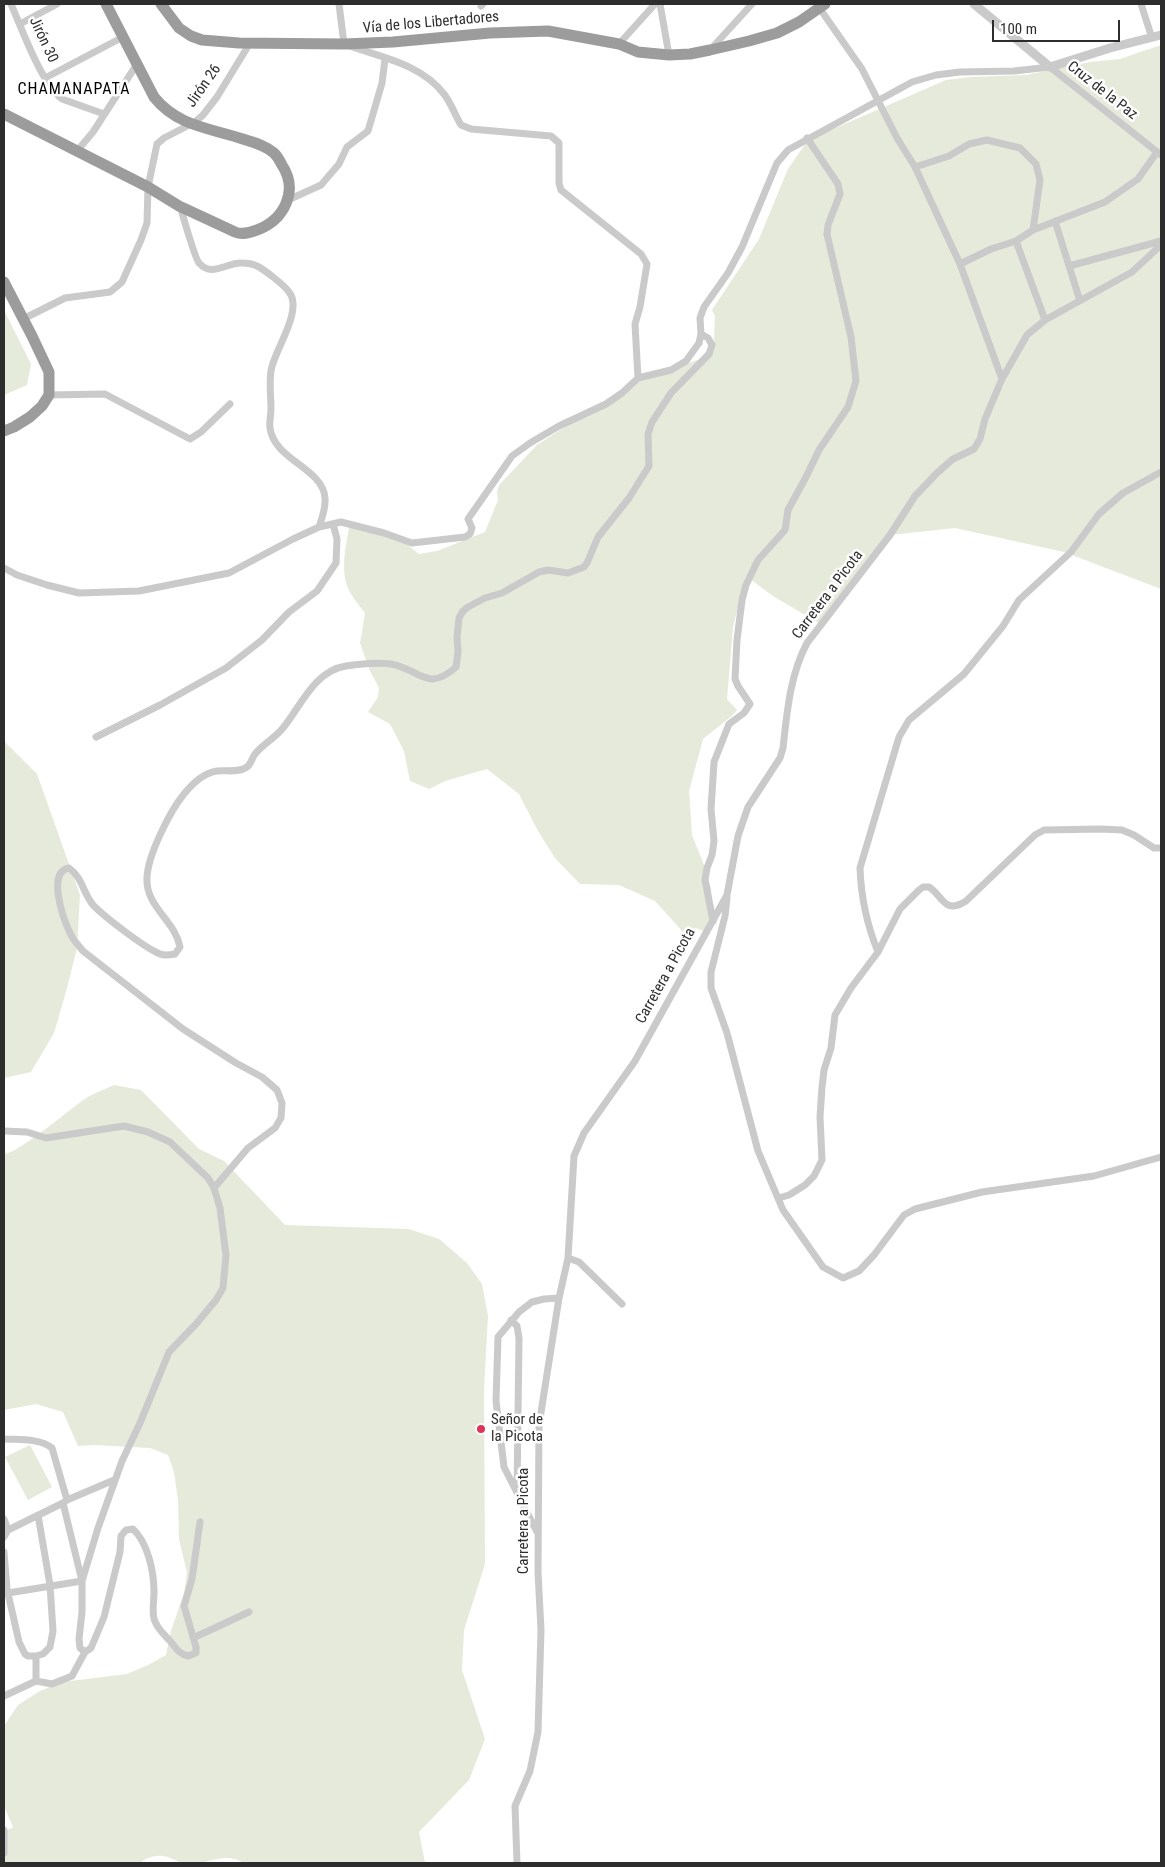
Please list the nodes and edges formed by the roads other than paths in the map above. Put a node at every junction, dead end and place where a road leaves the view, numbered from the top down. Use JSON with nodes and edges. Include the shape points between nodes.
{"nodes":[{"id":1,"x":11,"y":4,"type":"edge"},
{"id":2,"x":57,"y":4,"type":"edge"},
{"id":3,"x":106,"y":4,"type":"edge"},
{"id":4,"x":161,"y":4,"type":"edge"},
{"id":5,"x":338,"y":4,"type":"edge"},
{"id":6,"x":655,"y":4,"type":"edge"},
{"id":7,"x":660,"y":4,"type":"edge"},
{"id":8,"x":752,"y":4,"type":"edge"},
{"id":9,"x":974,"y":4,"type":"edge"},
{"id":10,"x":1141,"y":4,"type":"edge"},
{"id":11,"x":821,"y":5,"type":"edge"},
{"id":12,"x":20,"y":24,"type":"junction"},
{"id":13,"x":1161,"y":35,"type":"edge"},
{"id":14,"x":124,"y":37,"type":"junction"},
{"id":15,"x":1152,"y":38,"type":"junction"},
{"id":16,"x":250,"y":42,"type":"junction"},
{"id":17,"x":344,"y":44,"type":"junction"},
{"id":18,"x":619,"y":44,"type":"junction"},
{"id":19,"x":710,"y":50,"type":"junction"},
{"id":20,"x":669,"y":55,"type":"junction"},
{"id":21,"x":385,"y":59,"type":"junction"},
{"id":22,"x":137,"y":64,"type":"junction"},
{"id":23,"x":1050,"y":67,"type":"junction"},
{"id":24,"x":45,"y":78,"type":"junction"},
{"id":25,"x":877,"y":101,"type":"junction"},
{"id":26,"x":4,"y":114,"type":"edge"},
{"id":27,"x":104,"y":114,"type":"junction"},
{"id":28,"x":189,"y":124,"type":"junction"},
{"id":29,"x":807,"y":138,"type":"junction"},
{"id":30,"x":77,"y":151,"type":"junction"},
{"id":31,"x":1159,"y":154,"type":"edge"},
{"id":32,"x":915,"y":166,"type":"junction"},
{"id":33,"x":148,"y":187,"type":"junction"},
{"id":34,"x":288,"y":200,"type":"junction"},
{"id":35,"x":179,"y":206,"type":"junction"},
{"id":36,"x":1055,"y":221,"type":"junction"},
{"id":37,"x":1033,"y":230,"type":"junction"},
{"id":38,"x":1016,"y":241,"type":"junction"},
{"id":39,"x":1161,"y":243,"type":"edge"},
{"id":40,"x":960,"y":264,"type":"junction"},
{"id":41,"x":1069,"y":266,"type":"junction"},
{"id":42,"x":4,"y":282,"type":"edge"},
{"id":43,"x":1080,"y":301,"type":"junction"},
{"id":44,"x":22,"y":319,"type":"junction"},
{"id":45,"x":1045,"y":320,"type":"junction"},
{"id":46,"x":701,"y":334,"type":"junction"},
{"id":47,"x":638,"y":378,"type":"junction"},
{"id":48,"x":1002,"y":379,"type":"junction"},
{"id":49,"x":49,"y":395,"type":"junction"},
{"id":50,"x":230,"y":404,"type":"dead end"},
{"id":51,"x":4,"y":431,"type":"edge"},
{"id":52,"x":1161,"y":472,"type":"edge"},
{"id":53,"x":333,"y":524,"type":"junction"},
{"id":54,"x":319,"y":527,"type":"junction"},
{"id":55,"x":4,"y":568,"type":"edge"},
{"id":56,"x":96,"y":737,"type":"dead end"},
{"id":57,"x":1161,"y":848,"type":"edge"},
{"id":58,"x":727,"y":895,"type":"junction"},
{"id":59,"x":713,"y":921,"type":"junction"},
{"id":60,"x":878,"y":952,"type":"junction"},
{"id":61,"x":4,"y":1130,"type":"edge"},
{"id":62,"x":1161,"y":1156,"type":"edge"},
{"id":63,"x":214,"y":1188,"type":"junction"},
{"id":64,"x":779,"y":1198,"type":"junction"},
{"id":65,"x":568,"y":1258,"type":"junction"},
{"id":66,"x":559,"y":1298,"type":"junction"},
{"id":67,"x":622,"y":1304,"type":"dead end"},
{"id":68,"x":511,"y":1320,"type":"junction"},
{"id":69,"x":4,"y":1439,"type":"edge"},
{"id":70,"x":114,"y":1480,"type":"junction"},
{"id":71,"x":517,"y":1492,"type":"junction"},
{"id":72,"x":65,"y":1502,"type":"junction"},
{"id":73,"x":38,"y":1515,"type":"junction"},
{"id":74,"x":4,"y":1518,"type":"edge"},
{"id":75,"x":200,"y":1522,"type":"dead end"},
{"id":76,"x":538,"y":1533,"type":"junction"},
{"id":77,"x":6,"y":1534,"type":"edge"},
{"id":78,"x":4,"y":1552,"type":"edge"},
{"id":79,"x":82,"y":1581,"type":"junction"},
{"id":80,"x":50,"y":1585,"type":"junction"},
{"id":81,"x":8,"y":1593,"type":"junction"},
{"id":82,"x":249,"y":1612,"type":"dead end"},
{"id":83,"x":193,"y":1638,"type":"junction"},
{"id":84,"x":85,"y":1652,"type":"junction"},
{"id":85,"x":36,"y":1656,"type":"junction"},
{"id":86,"x":36,"y":1681,"type":"junction"},
{"id":87,"x":4,"y":1696,"type":"edge"},
{"id":88,"x":4,"y":1830,"type":"edge"},
{"id":89,"x":4,"y":1853,"type":"edge"},
{"id":90,"x":517,"y":1863,"type":"edge"}],
"edges":[{"from":1,"to":12,"type":"street","name":"Jirón 30"},
{"from":2,"to":12,"type":"street"},
{"from":3,"to":14,"type":"highway"},
{"from":4,"to":16,"type":"highway","name":"Vía de los Libertadores","via":[[179,28],[191,36],[202,40]]},
{"from":5,"to":17,"type":"street"},
{"from":6,"to":18,"type":"street"},
{"from":7,"to":20,"type":"street"},
{"from":8,"to":19,"type":"street"},
{"from":9,"to":23,"type":"street"},
{"from":10,"to":15,"type":"street"},
{"from":11,"to":19,"type":"highway","name":"Vía de los Libertadores","via":[[799,22],[777,33]]},
{"from":11,"to":25,"type":"street","via":[[862,69]]},
{"from":12,"to":24,"type":"street","name":"Jirón 30"},
{"from":13,"to":15,"type":"street"},
{"from":14,"to":22,"type":"highway"},
{"from":14,"to":24,"type":"street"},
{"from":15,"to":23,"type":"street"},
{"from":16,"to":17,"type":"highway","name":"Vía de los Libertadores"},
{"from":16,"to":28,"type":"street","name":"Jirón 26","via":[[217,97],[203,115]]},
{"from":17,"to":18,"type":"highway","name":"Vía de los Libertadores","via":[[548,31]]},
{"from":17,"to":21,"type":"street"},
{"from":18,"to":20,"type":"highway","name":"Vía de los Libertadores","via":[[638,52]]},
{"from":19,"to":20,"type":"highway","name":"Vía de los Libertadores"},
{"from":21,"to":34,"type":"street","via":[[368,131],[347,147],[339,164],[321,185]]},
{"from":21,"to":47,"type":"street","via":[[416,69],[433,82],[446,95],[461,125],[466,128],[551,136],[559,143],[559,183],[564,194],[646,259],[635,324]]},
{"from":22,"to":27,"type":"street"},
{"from":22,"to":28,"type":"highway","via":[[161,107]]},
{"from":23,"to":25,"type":"street","via":[[936,75],[912,82]]},
{"from":23,"to":31,"type":"street","name":"Cruz de la Paz"},
{"from":24,"to":27,"type":"street","name":"Jirón 30","via":[[62,99]]},
{"from":25,"to":29,"type":"street"},
{"from":25,"to":32,"type":"street"},
{"from":26,"to":30,"type":"highway"},
{"from":27,"to":30,"type":"street"},
{"from":28,"to":33,"type":"street","name":"Jirón 26","via":[[157,144]]},
{"from":28,"to":34,"type":"highway","via":[[262,145],[275,153],[288,176]]},
{"from":29,"to":46,"type":"street","via":[[788,150],[777,163],[742,247],[704,307],[700,318]]},
{"from":29,"to":59,"type":"street","via":[[840,189],[827,234],[851,336],[856,381],[848,407],[819,450],[788,510],[785,530],[758,560],[742,600],[735,679],[750,704],[729,724],[714,762],[711,785],[714,841],[705,880]]},
{"from":30,"to":33,"type":"highway"},
{"from":31,"to":36,"type":"street","via":[[1138,179],[1105,202]]},
{"from":32,"to":37,"type":"street","via":[[987,140],[1020,148],[1036,164],[1040,180]]},
{"from":32,"to":40,"type":"street"},
{"from":33,"to":35,"type":"highway"},
{"from":33,"to":44,"type":"street","name":"Jirón 26","via":[[147,223],[122,282],[110,292],[65,298]]},
{"from":34,"to":35,"type":"highway","via":[[284,210],[270,224],[240,234]]},
{"from":35,"to":54,"type":"street","via":[[199,263],[208,270],[239,262],[257,266],[292,297],[288,328],[271,370],[270,429],[283,453],[321,486],[325,508]]},
{"from":36,"to":37,"type":"street"},
{"from":36,"to":41,"type":"street"},
{"from":37,"to":38,"type":"street"},
{"from":38,"to":40,"type":"street"},
{"from":38,"to":45,"type":"street"},
{"from":39,"to":41,"type":"street"},
{"from":39,"to":43,"type":"street","name":"Carretera a Picota","via":[[1132,272]]},
{"from":40,"to":48,"type":"street"},
{"from":41,"to":43,"type":"street"},
{"from":42,"to":44,"type":"highway"},
{"from":43,"to":45,"type":"street","name":"Carretera a Picota"},
{"from":44,"to":49,"type":"highway","via":[[49,372]]},
{"from":45,"to":48,"type":"street","name":"Carretera a Picota","via":[[1027,336]]},
{"from":46,"to":47,"type":"street","via":[[699,343],[686,361],[671,370]]},
{"from":46,"to":63,"type":"street","via":[[712,345],[709,354],[671,393],[652,422],[648,434],[649,466],[598,537],[584,567],[568,573],[539,572],[463,611],[459,618],[456,667],[448,674],[435,679],[421,678],[390,664],[336,668],[312,687],[282,729],[255,754],[247,767],[203,776],[183,796],[150,857],[147,877],[151,900],[178,939],[180,947],[175,954],[161,954],[147,947],[94,906],[75,872],[69,868],[60,873],[58,893],[63,917],[83,951],[183,1029],[262,1077],[277,1090],[282,1103],[282,1118],[275,1128],[248,1148]]},
{"from":47,"to":53,"type":"street","via":[[606,404],[559,426],[512,456],[474,508],[468,519],[472,528],[465,537],[412,543],[356,525]]},
{"from":48,"to":58,"type":"street","name":"Carretera a Picota","via":[[974,449],[953,459],[916,496],[800,656],[792,681],[780,758],[748,808],[738,836]]},
{"from":49,"to":50,"type":"street","via":[[105,394],[190,439]]},
{"from":49,"to":51,"type":"highway","via":[[30,417]]},
{"from":52,"to":60,"type":"street","via":[[1123,493],[1100,514],[1071,552],[1019,600],[964,674],[909,720],[899,737],[860,868],[860,888]]},
{"from":53,"to":54,"type":"street"},
{"from":53,"to":56,"type":"street","via":[[337,539],[336,563],[317,591],[226,668]]},
{"from":54,"to":55,"type":"street","via":[[230,573],[139,591],[79,593],[47,585]]},
{"from":57,"to":60,"type":"street","via":[[1154,848],[1122,830],[1044,830],[959,906],[943,903],[929,887],[919,890],[900,909]]},
{"from":58,"to":59,"type":"street","name":"Carretera a Picota"},
{"from":58,"to":64,"type":"street","via":[[711,972],[711,988],[727,1033],[758,1151]]},
{"from":59,"to":65,"type":"street","name":"Carretera a Picota","via":[[635,1061],[584,1133],[574,1156]]},
{"from":60,"to":64,"type":"street","via":[[835,1015],[822,1087],[822,1160],[805,1185]]},
{"from":61,"to":63,"type":"street","via":[[46,1138],[124,1126],[136,1128],[170,1142],[208,1178]]},
{"from":62,"to":64,"type":"street","via":[[1094,1176],[982,1192],[915,1209],[904,1215],[859,1270],[843,1278],[823,1266],[783,1210]]},
{"from":63,"to":70,"type":"street","via":[[226,1255],[223,1288],[196,1324],[169,1352]]},
{"from":65,"to":66,"type":"street","name":"Carretera a Picota"},
{"from":65,"to":67,"type":"street","via":[[579,1262]]},
{"from":66,"to":68,"type":"street","via":[[532,1302]]},
{"from":66,"to":76,"type":"street","name":"Carretera a Picota","via":[[539,1425]]},
{"from":68,"to":71,"type":"street","via":[[517,1326],[519,1338]]},
{"from":68,"to":71,"type":"street","via":[[498,1337],[496,1401],[504,1467]]},
{"from":69,"to":72,"type":"street","via":[[47,1444],[54,1453]]},
{"from":70,"to":72,"type":"street"},
{"from":70,"to":79,"type":"street"},
{"from":71,"to":76,"type":"street"},
{"from":72,"to":73,"type":"street"},
{"from":72,"to":79,"type":"street"},
{"from":73,"to":77,"type":"street"},
{"from":73,"to":80,"type":"street"},
{"from":74,"to":77,"type":"street"},
{"from":75,"to":83,"type":"street","via":[[192,1579],[184,1606]]},
{"from":76,"to":90,"type":"street","name":"Carretera a Picota","via":[[541,1630],[538,1732],[530,1772],[515,1806]]},
{"from":78,"to":81,"type":"street"},
{"from":79,"to":80,"type":"street"},
{"from":79,"to":84,"type":"street","via":[[79,1639],[80,1648]]},
{"from":80,"to":81,"type":"street"},
{"from":80,"to":85,"type":"street","via":[[53,1631],[50,1647]]},
{"from":81,"to":85,"type":"street","via":[[24,1654]]},
{"from":82,"to":83,"type":"street"},
{"from":83,"to":84,"type":"street","via":[[196,1653],[183,1655],[158,1626],[154,1618],[152,1570],[133,1529],[126,1530],[121,1536],[104,1617],[91,1648]]},
{"from":84,"to":86,"type":"street","via":[[72,1676],[52,1684]]},
{"from":85,"to":86,"type":"street"},
{"from":86,"to":87,"type":"street"},
{"from":88,"to":89,"type":"street"}]}
